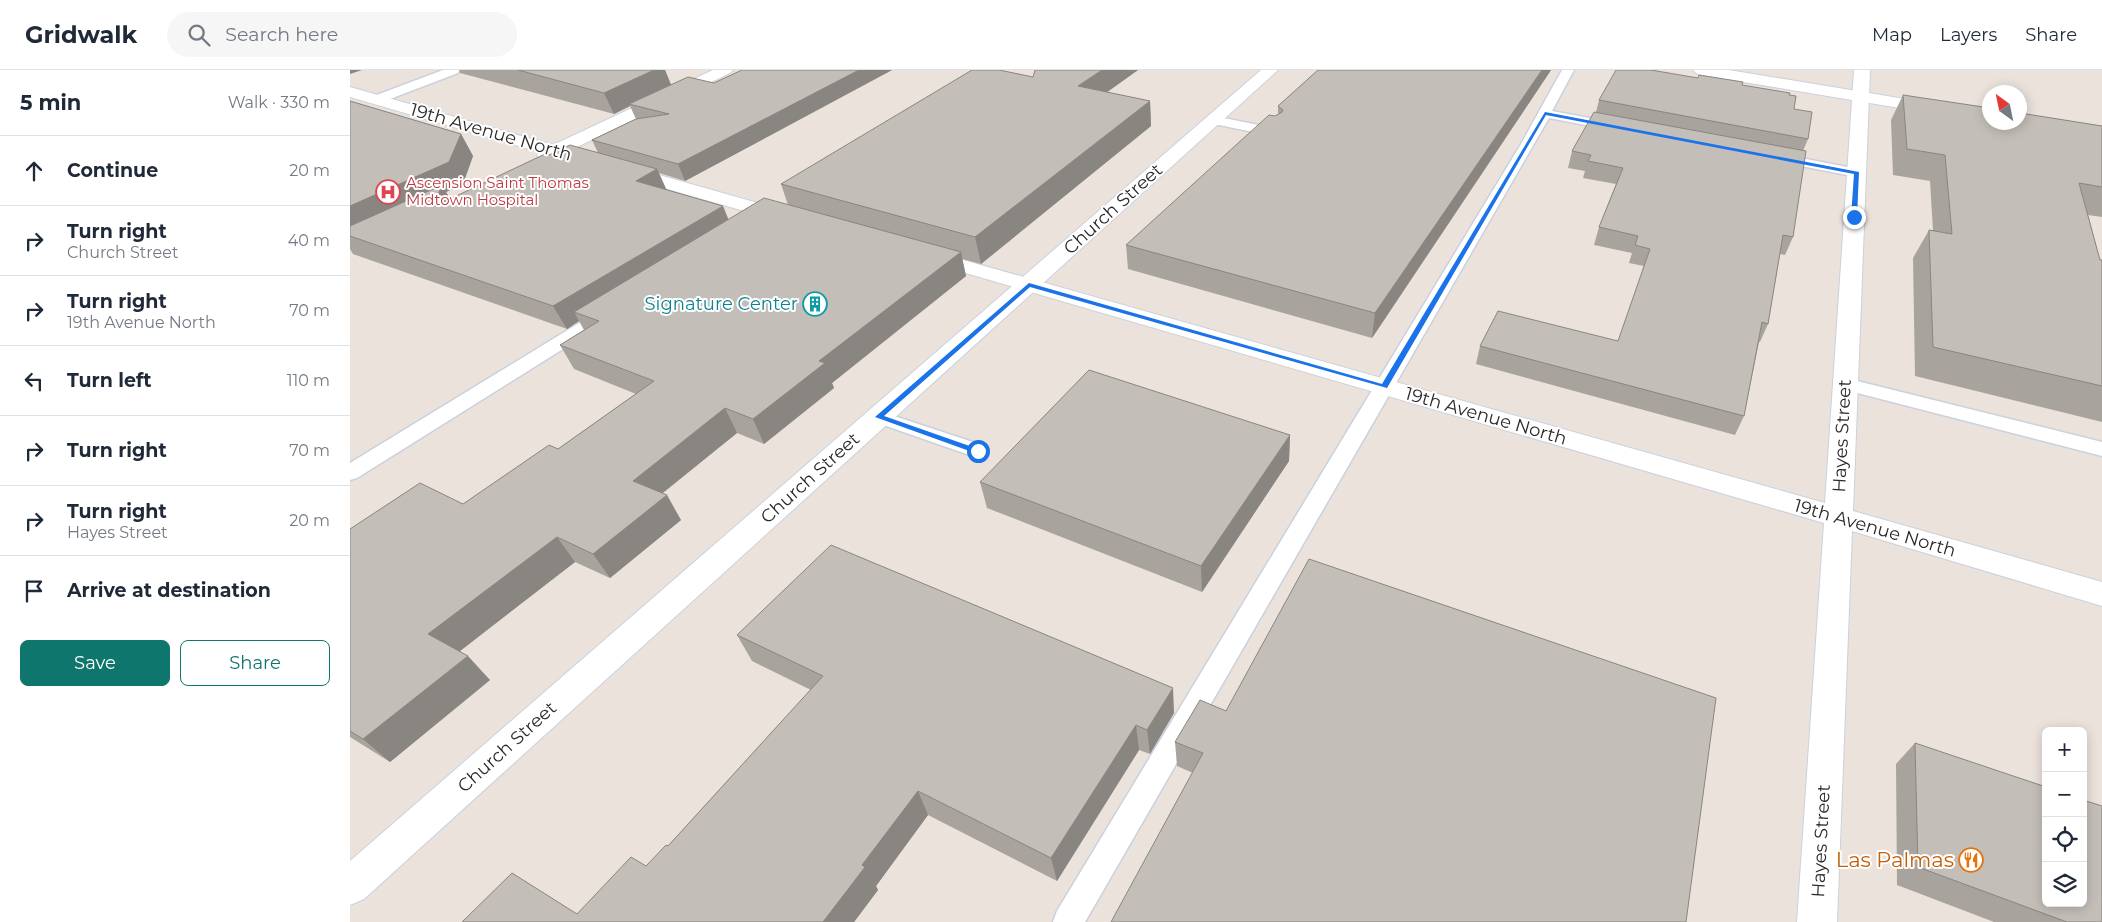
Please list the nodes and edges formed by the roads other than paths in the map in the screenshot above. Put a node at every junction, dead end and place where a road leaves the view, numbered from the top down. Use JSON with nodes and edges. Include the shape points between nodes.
{"nodes":[{"id":1,"x":454,"y":70,"type":"edge"},
{"id":2,"x":725,"y":70,"type":"edge"},
{"id":3,"x":1270,"y":70,"type":"edge"},
{"id":4,"x":1568,"y":70,"type":"edge"},
{"id":5,"x":1701,"y":70,"type":"edge"},
{"id":6,"x":1861,"y":83,"type":"edge"},
{"id":7,"x":350,"y":92,"type":"edge"},
{"id":8,"x":378,"y":99,"type":"junction"},
{"id":9,"x":1545,"y":113,"type":"junction"},
{"id":10,"x":1982,"y":116,"type":"edge"},
{"id":11,"x":1214,"y":120,"type":"junction"},
{"id":12,"x":1632,"y":130,"type":"edge"},
{"id":13,"x":1273,"y":132,"type":"edge"},
{"id":14,"x":554,"y":151,"type":"junction"},
{"id":15,"x":1759,"y":154,"type":"edge"},
{"id":16,"x":529,"y":163,"type":"edge"},
{"id":17,"x":1857,"y":173,"type":"junction"},
{"id":18,"x":788,"y":202,"type":"edge"},
{"id":19,"x":763,"y":217,"type":"junction"},
{"id":20,"x":800,"y":221,"type":"edge"},
{"id":21,"x":915,"y":252,"type":"edge"},
{"id":22,"x":1029,"y":284,"type":"junction"},
{"id":23,"x":622,"y":305,"type":"edge"},
{"id":24,"x":1845,"y":384,"type":"junction"},
{"id":25,"x":1384,"y":387,"type":"junction"},
{"id":26,"x":879,"y":417,"type":"junction"},
{"id":27,"x":2102,"y":450,"type":"edge"},
{"id":28,"x":978,"y":451,"type":"dead end"},
{"id":29,"x":350,"y":472,"type":"edge"},
{"id":30,"x":1838,"y":516,"type":"junction"},
{"id":31,"x":2102,"y":594,"type":"edge"},
{"id":32,"x":350,"y":886,"type":"edge"},
{"id":33,"x":1068,"y":922,"type":"edge"},
{"id":34,"x":1817,"y":922,"type":"edge"}],
"edges":[{"from":1,"to":8,"type":"lane"},
{"from":2,"to":14,"type":"street"},
{"from":3,"to":11,"type":"street","name":"Church Street"},
{"from":4,"to":9,"type":"lane"},
{"from":5,"to":6,"type":"street"},
{"from":6,"to":10,"type":"street"},
{"from":6,"to":17,"type":"street","name":"Hayes Street"},
{"from":7,"to":8,"type":"street","name":"19th Avenue North"},
{"from":8,"to":14,"type":"street","name":"19th Avenue North"},
{"from":9,"to":12,"type":"lane"},
{"from":9,"to":25,"type":"lane"},
{"from":11,"to":13,"type":"lane"},
{"from":11,"to":22,"type":"street","name":"Church Street"},
{"from":14,"to":16,"type":"street"},
{"from":14,"to":19,"type":"street","name":"19th Avenue North"},
{"from":15,"to":17,"type":"lane"},
{"from":17,"to":24,"type":"street","name":"Hayes Street"},
{"from":18,"to":19,"type":"lane"},
{"from":19,"to":20,"type":"street","name":"19th Avenue North"},
{"from":21,"to":22,"type":"street","name":"19th Avenue North"},
{"from":22,"to":25,"type":"street","name":"19th Avenue North"},
{"from":22,"to":26,"type":"street","name":"Church Street"},
{"from":23,"to":29,"type":"lane"},
{"from":24,"to":27,"type":"lane"},
{"from":24,"to":30,"type":"street","name":"Hayes Street"},
{"from":25,"to":30,"type":"street","name":"19th Avenue North"},
{"from":25,"to":33,"type":"lane"},
{"from":26,"to":28,"type":"lane"},
{"from":26,"to":32,"type":"street","name":"Church Street"},
{"from":30,"to":31,"type":"street","name":"19th Avenue North"},
{"from":30,"to":34,"type":"street","name":"Hayes Street"}]}
